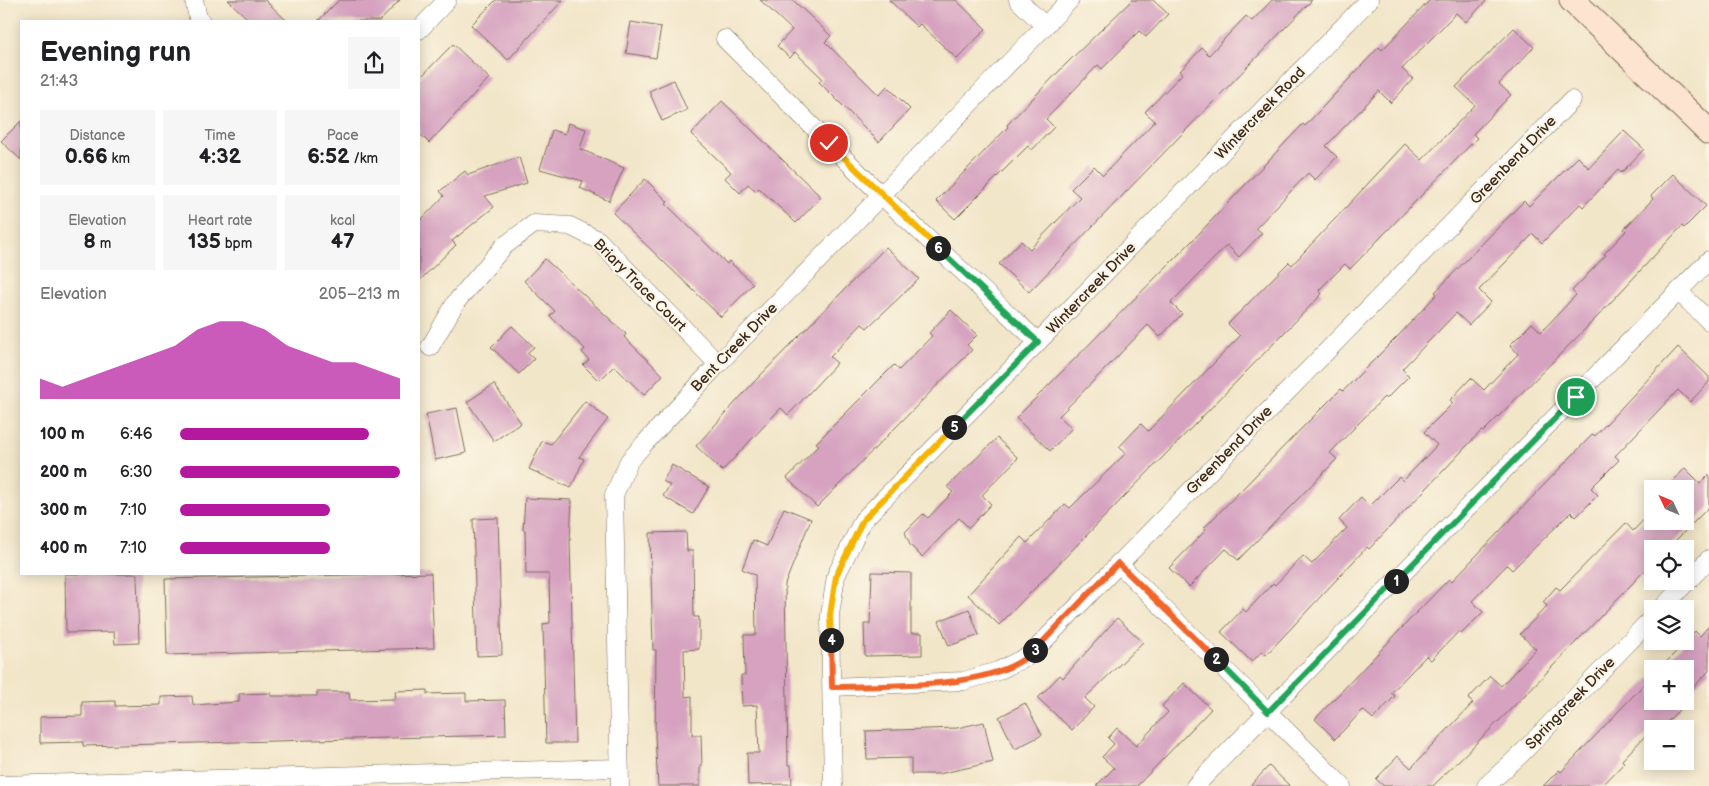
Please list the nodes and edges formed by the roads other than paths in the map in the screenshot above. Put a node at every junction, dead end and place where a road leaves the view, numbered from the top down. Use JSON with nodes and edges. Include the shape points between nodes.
{"nodes":[{"id":1,"x":194,"y":0,"type":"edge"},
{"id":2,"x":447,"y":0,"type":"edge"},
{"id":3,"x":1018,"y":0,"type":"edge"},
{"id":4,"x":1070,"y":0,"type":"edge"},
{"id":5,"x":1572,"y":0,"type":"edge"},
{"id":6,"x":1364,"y":1,"type":"edge"},
{"id":7,"x":200,"y":20,"type":"edge"},
{"id":8,"x":1045,"y":26,"type":"junction"},
{"id":9,"x":420,"y":29,"type":"edge"},
{"id":10,"x":725,"y":39,"type":"dead end"},
{"id":11,"x":1572,"y":100,"type":"dead end"},
{"id":12,"x":1709,"y":132,"type":"edge"},
{"id":13,"x":881,"y":195,"type":"junction"},
{"id":14,"x":1151,"y":225,"type":"joint"},
{"id":15,"x":1709,"y":260,"type":"edge"},
{"id":16,"x":1678,"y":292,"type":"junction"},
{"id":17,"x":1709,"y":321,"type":"edge"},
{"id":18,"x":1038,"y":342,"type":"junction"},
{"id":19,"x":430,"y":347,"type":"dead end"},
{"id":20,"x":718,"y":364,"type":"junction"},
{"id":21,"x":1709,"y":559,"type":"edge"},
{"id":22,"x":1118,"y":563,"type":"junction"},
{"id":23,"x":1670,"y":600,"type":"edge"},
{"id":24,"x":1644,"y":626,"type":"edge"},
{"id":25,"x":832,"y":687,"type":"junction"},
{"id":26,"x":1268,"y":712,"type":"junction"},
{"id":27,"x":619,"y":768,"type":"junction"},
{"id":28,"x":400,"y":780,"type":"edge"},
{"id":29,"x":167,"y":783,"type":"edge"},
{"id":30,"x":0,"y":785,"type":"edge"},
{"id":31,"x":620,"y":786,"type":"edge"},
{"id":32,"x":833,"y":786,"type":"edge"},
{"id":33,"x":1195,"y":786,"type":"edge"},
{"id":34,"x":1342,"y":786,"type":"edge"},
{"id":35,"x":1486,"y":786,"type":"edge"}],
"edges":[{"from":1,"to":7,"type":"street"},
{"from":2,"to":9,"type":"street"},
{"from":3,"to":8,"type":"street"},
{"from":4,"to":8,"type":"street","name":"Bent Creek Drive"},
{"from":5,"to":12,"type":"main road"},
{"from":6,"to":14,"type":"street","name":"Wintercreek Road"},
{"from":8,"to":13,"type":"street","name":"Bent Creek Drive"},
{"from":10,"to":13,"type":"street"},
{"from":11,"to":22,"type":"street","name":"Greenbend Drive"},
{"from":13,"to":18,"type":"street"},
{"from":13,"to":20,"type":"street","name":"Bent Creek Drive"},
{"from":14,"to":18,"type":"street","name":"Wintercreek Drive"},
{"from":15,"to":16,"type":"street"},
{"from":16,"to":17,"type":"street"},
{"from":16,"to":26,"type":"street"},
{"from":18,"to":25,"type":"street","name":"Wintercreek Drive","via":[[863,520],[836,576],[830,615]]},
{"from":19,"to":20,"type":"street","name":"Briary Trace Court","via":[[456,302],[504,246],[534,224],[570,226],[598,240]]},
{"from":20,"to":27,"type":"street","name":"Bent Creek Drive","via":[[629,461],[614,495]]},
{"from":21,"to":23,"type":"street"},
{"from":22,"to":25,"type":"street","name":"Greenbend Drive","via":[[1030,655],[998,671],[964,681]]},
{"from":22,"to":26,"type":"street"},
{"from":24,"to":35,"type":"street","name":"Springcreek Drive"},
{"from":25,"to":32,"type":"street","name":"Wintercreek Drive"},
{"from":26,"to":33,"type":"street"},
{"from":26,"to":34,"type":"street"},
{"from":27,"to":28,"type":"street"},
{"from":27,"to":31,"type":"street","name":"Bent Creek Drive"},
{"from":28,"to":29,"type":"street"},
{"from":29,"to":30,"type":"street"}]}
